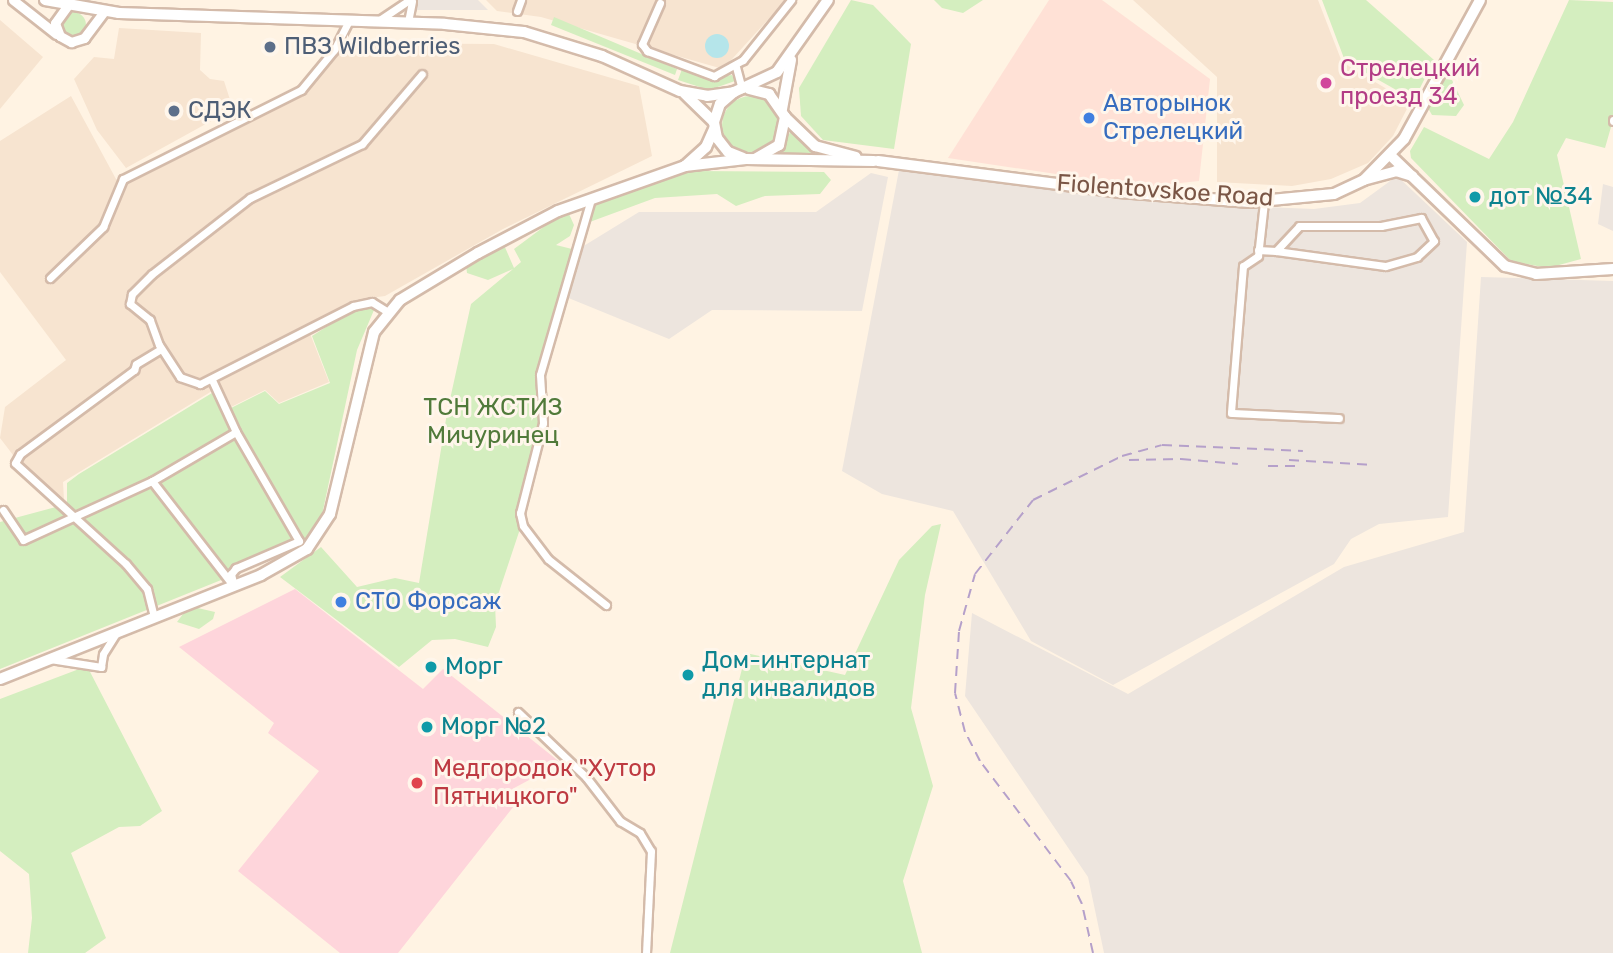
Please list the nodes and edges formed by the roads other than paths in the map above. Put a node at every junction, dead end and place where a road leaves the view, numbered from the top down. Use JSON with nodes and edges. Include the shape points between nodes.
{"nodes":[{"id":1,"x":13,"y":0,"type":"edge"},
{"id":2,"x":45,"y":0,"type":"edge"},
{"id":3,"x":410,"y":0,"type":"edge"},
{"id":4,"x":522,"y":0,"type":"edge"},
{"id":5,"x":791,"y":0,"type":"edge"},
{"id":6,"x":828,"y":0,"type":"edge"},
{"id":7,"x":1480,"y":0,"type":"edge"},
{"id":8,"x":660,"y":3,"type":"dead end"},
{"id":9,"x":68,"y":5,"type":"junction"},
{"id":10,"x":98,"y":10,"type":"junction"},
{"id":11,"x":517,"y":11,"type":"dead end"},
{"id":12,"x":349,"y":20,"type":"junction"},
{"id":13,"x":377,"y":21,"type":"junction"},
{"id":14,"x":408,"y":23,"type":"junction"},
{"id":15,"x":60,"y":36,"type":"junction"},
{"id":16,"x":793,"y":54,"type":"junction"},
{"id":17,"x":736,"y":67,"type":"junction"},
{"id":18,"x":422,"y":74,"type":"dead end"},
{"id":19,"x":680,"y":90,"type":"junction"},
{"id":20,"x":738,"y":91,"type":"junction"},
{"id":21,"x":783,"y":113,"type":"junction"},
{"id":22,"x":714,"y":125,"type":"junction"},
{"id":23,"x":1404,"y":139,"type":"junction"},
{"id":24,"x":1390,"y":155,"type":"junction"},
{"id":25,"x":750,"y":159,"type":"junction"},
{"id":26,"x":876,"y":161,"type":"junction"},
{"id":27,"x":685,"y":166,"type":"junction"},
{"id":28,"x":1418,"y":177,"type":"junction"},
{"id":29,"x":1364,"y":180,"type":"junction"},
{"id":30,"x":591,"y":198,"type":"junction"},
{"id":31,"x":1264,"y":202,"type":"junction"},
{"id":32,"x":1258,"y":250,"type":"junction"},
{"id":33,"x":1276,"y":251,"type":"junction"},
{"id":34,"x":1613,"y":269,"type":"edge"},
{"id":35,"x":50,"y":278,"type":"dead end"},
{"id":36,"x":388,"y":312,"type":"junction"},
{"id":37,"x":161,"y":349,"type":"junction"},
{"id":38,"x":212,"y":380,"type":"junction"},
{"id":39,"x":1339,"y":418,"type":"dead end"},
{"id":40,"x":236,"y":432,"type":"junction"},
{"id":41,"x":152,"y":481,"type":"junction"},
{"id":42,"x":3,"y":510,"type":"dead end"},
{"id":43,"x":72,"y":517,"type":"junction"},
{"id":44,"x":234,"y":586,"type":"junction"},
{"id":45,"x":606,"y":605,"type":"dead end"},
{"id":46,"x":154,"y":617,"type":"junction"},
{"id":47,"x":116,"y":632,"type":"junction"},
{"id":48,"x":49,"y":659,"type":"junction"},
{"id":49,"x":0,"y":679,"type":"edge"},
{"id":50,"x":517,"y":712,"type":"dead end"},
{"id":51,"x":646,"y":953,"type":"edge"}],
"edges":[{"from":1,"to":15,"type":"street"},
{"from":2,"to":9,"type":"main road"},
{"from":3,"to":13,"type":"street"},
{"from":3,"to":14,"type":"street"},
{"from":4,"to":11,"type":"street"},
{"from":5,"to":17,"type":"street"},
{"from":6,"to":16,"type":"main road","name":"Fiolentovskoe Road"},
{"from":7,"to":23,"type":"main road","name":"Fiolentovskoe Road"},
{"from":8,"to":17,"type":"street","via":[[642,44],[647,51],[714,76]]},
{"from":9,"to":10,"type":"main road"},
{"from":9,"to":15,"type":"street","via":[[55,19]]},
{"from":10,"to":12,"type":"main road"},
{"from":10,"to":15,"type":"street","via":[[80,40]]},
{"from":12,"to":13,"type":"main road"},
{"from":12,"to":35,"type":"street","via":[[334,50],[301,90],[123,179],[103,227]]},
{"from":13,"to":14,"type":"main road"},
{"from":14,"to":19,"type":"main road","via":[[524,32],[602,55]]},
{"from":16,"to":20,"type":"main road","name":"Fiolentovskoe Road","via":[[770,78]]},
{"from":16,"to":21,"type":"main road","name":"Fiolentovskoe Road"},
{"from":17,"to":20,"type":"street"},
{"from":18,"to":37,"type":"street","via":[[362,144],[250,198],[174,255],[132,294],[130,304],[150,320]]},
{"from":19,"to":20,"type":"main road","via":[[707,96]]},
{"from":19,"to":22,"type":"main road"},
{"from":20,"to":21,"type":"main road","name":"Fiolentovskoe Road","via":[[761,90]]},
{"from":20,"to":22,"type":"main road","name":"Fiolentovskoe Road","via":[[720,104]]},
{"from":21,"to":25,"type":"main road","name":"Fiolentovskoe Road","via":[[779,145]]},
{"from":21,"to":26,"type":"main road","name":"Fiolentovskoe Road","via":[[815,146]]},
{"from":22,"to":25,"type":"main road","via":[[728,152]]},
{"from":22,"to":27,"type":"main road","name":"Fiolentovskoe Road","via":[[706,147]]},
{"from":23,"to":24,"type":"main road","name":"Fiolentovskoe Road"},
{"from":23,"to":28,"type":"main road","via":[[1406,163]]},
{"from":24,"to":28,"type":"main road"},
{"from":24,"to":29,"type":"main road","name":"Fiolentovskoe Road"},
{"from":25,"to":26,"type":"main road","name":"Fiolentovskoe Road"},
{"from":25,"to":27,"type":"main road","name":"Fiolentovskoe Road"},
{"from":26,"to":31,"type":"main road","name":"Fiolentovskoe Road","via":[[1119,192]]},
{"from":27,"to":30,"type":"main road","name":"Fiolentovskoe Road"},
{"from":28,"to":29,"type":"main road","via":[[1396,172]]},
{"from":28,"to":34,"type":"main road","via":[[1505,266],[1535,274]]},
{"from":29,"to":31,"type":"main road","name":"Fiolentovskoe Road","via":[[1334,194]]},
{"from":30,"to":36,"type":"main road","name":"Fiolentovskoe Road","via":[[478,253]]},
{"from":30,"to":45,"type":"street","via":[[540,375],[543,422],[520,513],[523,526],[548,559]]},
{"from":31,"to":32,"type":"street"},
{"from":32,"to":33,"type":"street"},
{"from":32,"to":39,"type":"street","via":[[1258,256],[1243,266],[1231,413]]},
{"from":33,"to":33,"type":"street","via":[[1299,226],[1381,226],[1421,218],[1434,241],[1418,257],[1385,266]]},
{"from":36,"to":38,"type":"street","via":[[372,302],[353,306]]},
{"from":36,"to":44,"type":"main road","name":"Fiolentovskoe Road","via":[[365,356],[337,492],[321,534],[291,560]]},
{"from":37,"to":38,"type":"street","via":[[191,383]]},
{"from":37,"to":43,"type":"street","via":[[20,454],[15,463]]},
{"from":38,"to":40,"type":"street"},
{"from":40,"to":41,"type":"street"},
{"from":40,"to":44,"type":"street","via":[[299,541],[236,568],[231,574]]},
{"from":41,"to":43,"type":"street"},
{"from":41,"to":44,"type":"street"},
{"from":42,"to":43,"type":"street","via":[[23,540]]},
{"from":43,"to":46,"type":"street","via":[[147,589]]},
{"from":44,"to":46,"type":"main road","name":"Fiolentovskoe Road"},
{"from":46,"to":47,"type":"main road","name":"Fiolentovskoe Road"},
{"from":47,"to":48,"type":"main road","name":"Fiolentovskoe Road"},
{"from":47,"to":48,"type":"street","via":[[101,667]]},
{"from":48,"to":49,"type":"main road","name":"Fiolentovskoe Road"},
{"from":50,"to":51,"type":"street","via":[[586,777],[620,821],[640,833],[652,851]]}]}
